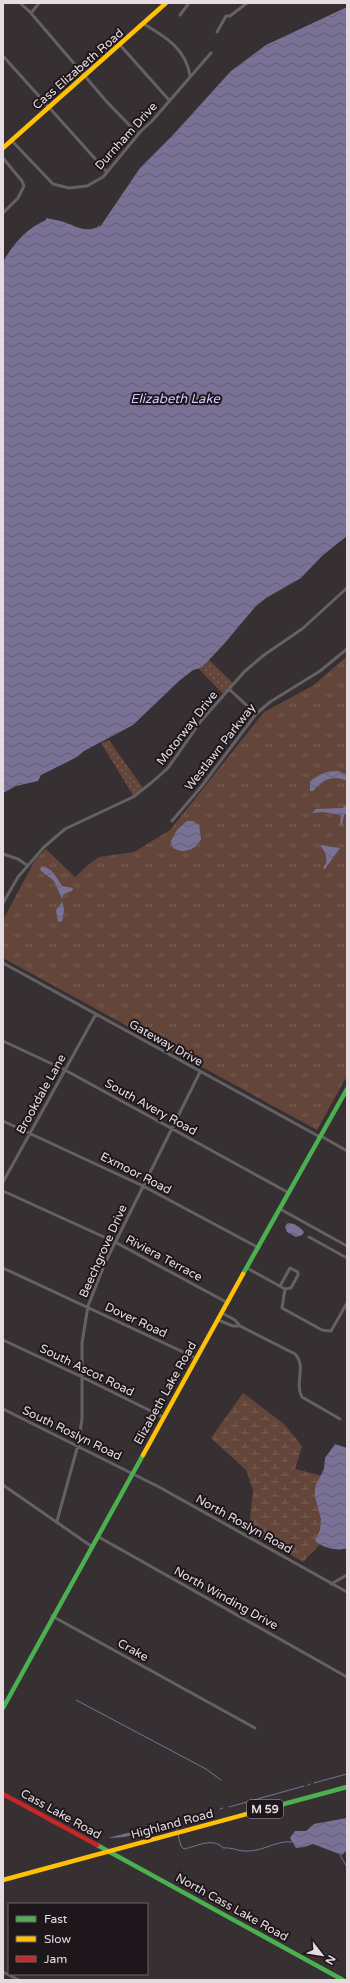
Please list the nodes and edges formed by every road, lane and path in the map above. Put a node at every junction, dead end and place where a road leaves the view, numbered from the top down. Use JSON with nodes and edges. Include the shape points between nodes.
{"nodes":[{"id":1,"x":20,"y":3,"type":"edge"},
{"id":2,"x":39,"y":3,"type":"edge"},
{"id":3,"x":166,"y":3,"type":"edge"},
{"id":4,"x":190,"y":3,"type":"edge"},
{"id":5,"x":246,"y":3,"type":"edge"},
{"id":6,"x":31,"y":13,"type":"junction"},
{"id":7,"x":180,"y":16,"type":"dead end"},
{"id":8,"x":144,"y":24,"type":"junction"},
{"id":9,"x":217,"y":32,"type":"dead end"},
{"id":10,"x":120,"y":45,"type":"junction"},
{"id":11,"x":211,"y":53,"type":"dead end"},
{"id":12,"x":3,"y":56,"type":"edge"},
{"id":13,"x":86,"y":76,"type":"junction"},
{"id":14,"x":190,"y":76,"type":"junction"},
{"id":15,"x":169,"y":100,"type":"junction"},
{"id":16,"x":50,"y":107,"type":"junction"},
{"id":17,"x":138,"y":134,"type":"junction"},
{"id":18,"x":3,"y":140,"type":"edge"},
{"id":19,"x":12,"y":141,"type":"junction"},
{"id":20,"x":5,"y":147,"type":"edge"},
{"id":21,"x":3,"y":158,"type":"edge"},
{"id":22,"x":107,"y":172,"type":"junction"},
{"id":23,"x":3,"y":213,"type":"edge"},
{"id":24,"x":347,"y":588,"type":"edge"},
{"id":25,"x":347,"y":649,"type":"edge"},
{"id":26,"x":230,"y":689,"type":"junction"},
{"id":27,"x":256,"y":714,"type":"junction"},
{"id":28,"x":172,"y":821,"type":"dead end"},
{"id":29,"x":3,"y":854,"type":"edge"},
{"id":30,"x":28,"y":866,"type":"junction"},
{"id":31,"x":4,"y":897,"type":"edge"},
{"id":32,"x":3,"y":902,"type":"edge"},
{"id":33,"x":3,"y":963,"type":"edge"},
{"id":34,"x":96,"y":1014,"type":"junction"},
{"id":35,"x":3,"y":1041,"type":"edge"},
{"id":36,"x":64,"y":1070,"type":"junction"},
{"id":37,"x":200,"y":1072,"type":"junction"},
{"id":38,"x":347,"y":1089,"type":"edge"},
{"id":39,"x":3,"y":1121,"type":"edge"},
{"id":40,"x":172,"y":1129,"type":"junction"},
{"id":41,"x":30,"y":1133,"type":"junction"},
{"id":42,"x":321,"y":1136,"type":"junction"},
{"id":43,"x":347,"y":1151,"type":"edge"},
{"id":44,"x":3,"y":1182,"type":"edge"},
{"id":45,"x":143,"y":1186,"type":"junction"},
{"id":46,"x":3,"y":1191,"type":"edge"},
{"id":47,"x":289,"y":1193,"type":"junction"},
{"id":48,"x":280,"y":1209,"type":"junction"},
{"id":49,"x":309,"y":1237,"type":"dead end"},
{"id":50,"x":115,"y":1242,"type":"junction"},
{"id":51,"x":347,"y":1246,"type":"edge"},
{"id":52,"x":258,"y":1248,"type":"junction"},
{"id":53,"x":347,"y":1258,"type":"edge"},
{"id":54,"x":3,"y":1268,"type":"edge"},
{"id":55,"x":247,"y":1268,"type":"junction"},
{"id":56,"x":280,"y":1286,"type":"junction"},
{"id":57,"x":285,"y":1289,"type":"junction"},
{"id":58,"x":347,"y":1302,"type":"edge"},
{"id":59,"x":228,"y":1303,"type":"junction"},
{"id":60,"x":87,"y":1308,"type":"junction"},
{"id":61,"x":222,"y":1313,"type":"junction"},
{"id":62,"x":218,"y":1320,"type":"junction"},
{"id":63,"x":240,"y":1326,"type":"junction"},
{"id":64,"x":3,"y":1340,"type":"edge"},
{"id":65,"x":196,"y":1358,"type":"junction"},
{"id":66,"x":82,"y":1377,"type":"junction"},
{"id":67,"x":3,"y":1410,"type":"edge"},
{"id":68,"x":163,"y":1417,"type":"junction"},
{"id":69,"x":340,"y":1419,"type":"dead end"},
{"id":70,"x":78,"y":1445,"type":"junction"},
{"id":71,"x":132,"y":1473,"type":"junction"},
{"id":72,"x":3,"y":1485,"type":"edge"},
{"id":73,"x":57,"y":1521,"type":"junction"},
{"id":74,"x":97,"y":1536,"type":"junction"},
{"id":75,"x":91,"y":1546,"type":"junction"},
{"id":76,"x":347,"y":1575,"type":"edge"},
{"id":77,"x":331,"y":1584,"type":"junction"},
{"id":78,"x":347,"y":1592,"type":"edge"},
{"id":79,"x":52,"y":1616,"type":"junction"},
{"id":80,"x":347,"y":1677,"type":"edge"},
{"id":81,"x":3,"y":1708,"type":"edge"},
{"id":82,"x":255,"y":1728,"type":"dead end"},
{"id":83,"x":347,"y":1787,"type":"edge"},
{"id":84,"x":3,"y":1794,"type":"edge"},
{"id":85,"x":110,"y":1852,"type":"junction"},
{"id":86,"x":3,"y":1880,"type":"edge"},
{"id":87,"x":3,"y":1973,"type":"edge"},
{"id":88,"x":19,"y":1980,"type":"edge"},
{"id":89,"x":344,"y":1980,"type":"edge"}],
"edges":[{"from":1,"to":6,"type":"street"},
{"from":2,"to":6,"type":"street"},
{"from":3,"to":8,"type":"main road","name":"Cass Elizabeth Road"},
{"from":4,"to":7,"type":"street"},
{"from":5,"to":9,"type":"street","via":[[230,16],[226,16]]},
{"from":6,"to":13,"type":"street"},
{"from":8,"to":10,"type":"main road","name":"Cass Elizabeth Road"},
{"from":8,"to":14,"type":"street","via":[[167,38],[186,58]]},
{"from":10,"to":13,"type":"main road","name":"Cass Elizabeth Road"},
{"from":10,"to":15,"type":"street"},
{"from":11,"to":14,"type":"street","name":"Durnham Drive"},
{"from":12,"to":16,"type":"street"},
{"from":13,"to":16,"type":"main road","name":"Cass Elizabeth Road"},
{"from":13,"to":17,"type":"street"},
{"from":14,"to":15,"type":"street","name":"Durnham Drive"},
{"from":15,"to":17,"type":"street","name":"Durnham Drive"},
{"from":16,"to":19,"type":"main road","name":"Cass Elizabeth Road"},
{"from":16,"to":22,"type":"street"},
{"from":17,"to":22,"type":"street","name":"Durnham Drive"},
{"from":18,"to":20,"type":"street"},
{"from":19,"to":20,"type":"main road","name":"Cass Elizabeth Road"},
{"from":19,"to":22,"type":"street","name":"Durnham Drive","via":[[46,178],[60,187],[87,186]]},
{"from":21,"to":23,"type":"street","via":[[24,186],[18,198]]},
{"from":24,"to":26,"type":"street","name":"Motorway Drive","via":[[302,629],[258,660]]},
{"from":25,"to":27,"type":"street","name":"Westlawn Parkway","via":[[320,672],[270,702]]},
{"from":26,"to":27,"type":"street"},
{"from":26,"to":30,"type":"street","name":"Motorway Drive","via":[[201,721],[173,763],[151,783],[133,797],[65,829],[44,847]]},
{"from":27,"to":28,"type":"street","name":"Westlawn Parkway"},
{"from":29,"to":30,"type":"street"},
{"from":30,"to":31,"type":"street","name":"Motorway Drive"},
{"from":31,"to":32,"type":"street","name":"Motorway Drive"},
{"from":33,"to":34,"type":"street","name":"Gateway Drive"},
{"from":34,"to":36,"type":"street","name":"Brookdale Lane"},
{"from":34,"to":37,"type":"street","name":"Gateway Drive"},
{"from":35,"to":36,"type":"street","name":"South Avery Road"},
{"from":36,"to":40,"type":"street","name":"South Avery Road"},
{"from":36,"to":41,"type":"street","name":"Brookdale Lane"},
{"from":37,"to":40,"type":"street","name":"Beechgrove Drive"},
{"from":37,"to":42,"type":"street","name":"Gateway Drive"},
{"from":38,"to":42,"type":"main road","name":"Elizabeth Lake Road"},
{"from":39,"to":41,"type":"street","name":"Exmoor Road"},
{"from":40,"to":45,"type":"street","name":"Beechgrove Drive"},
{"from":40,"to":47,"type":"street","name":"South Avery Road"},
{"from":41,"to":44,"type":"street","name":"Brookdale Lane"},
{"from":41,"to":45,"type":"street","name":"Exmoor Road"},
{"from":42,"to":43,"type":"street","name":"Gateway Drive"},
{"from":42,"to":47,"type":"main road","name":"Elizabeth Lake Road"},
{"from":45,"to":50,"type":"street","name":"Beechgrove Drive"},
{"from":45,"to":52,"type":"street","name":"Exmoor Road"},
{"from":46,"to":50,"type":"street","name":"Riviera Terrace"},
{"from":47,"to":48,"type":"main road","name":"Elizabeth Lake Road"},
{"from":48,"to":51,"type":"street"},
{"from":48,"to":52,"type":"main road","name":"Elizabeth Lake Road"},
{"from":49,"to":53,"type":"street"},
{"from":50,"to":59,"type":"street","name":"Riviera Terrace"},
{"from":50,"to":60,"type":"street","name":"Beechgrove Drive"},
{"from":52,"to":55,"type":"main road","name":"Elizabeth Lake Road"},
{"from":54,"to":60,"type":"street","name":"Dover Road"},
{"from":55,"to":56,"type":"street"},
{"from":55,"to":59,"type":"main road","name":"Elizabeth Lake Road"},
{"from":56,"to":57,"type":"street"},
{"from":56,"to":57,"type":"street","via":[[290,1268],[298,1272],[291,1288]]},
{"from":57,"to":58,"type":"street","via":[[282,1308],[322,1330],[331,1331]]},
{"from":59,"to":61,"type":"main road","name":"Elizabeth Lake Road"},
{"from":60,"to":65,"type":"street","name":"Dover Road"},
{"from":60,"to":66,"type":"street","name":"Beechgrove Drive","via":[[82,1343]]},
{"from":61,"to":62,"type":"main road","name":"Elizabeth Lake Road"},
{"from":61,"to":63,"type":"street","via":[[236,1320]]},
{"from":62,"to":63,"type":"street"},
{"from":62,"to":65,"type":"main road","name":"Elizabeth Lake Road"},
{"from":63,"to":69,"type":"street","via":[[295,1354],[299,1358],[301,1369],[299,1391],[302,1397]]},
{"from":64,"to":66,"type":"street","name":"South Ascot Road"},
{"from":65,"to":68,"type":"main road","name":"Elizabeth Lake Road"},
{"from":66,"to":68,"type":"street","name":"South Ascot Road"},
{"from":66,"to":70,"type":"street","name":"Beechgrove Drive","via":[[82,1419]]},
{"from":67,"to":70,"type":"street","name":"South Roslyn Road"},
{"from":68,"to":71,"type":"main road","name":"Elizabeth Lake Road"},
{"from":70,"to":71,"type":"street","name":"South Roslyn Road"},
{"from":70,"to":73,"type":"street","name":"Beechgrove Drive"},
{"from":71,"to":74,"type":"main road","name":"Elizabeth Lake Road"},
{"from":71,"to":77,"type":"street","name":"North Roslyn Road"},
{"from":72,"to":73,"type":"street"},
{"from":73,"to":75,"type":"street"},
{"from":74,"to":75,"type":"main road","name":"Elizabeth Lake Road"},
{"from":74,"to":80,"type":"street","name":"North Winding Drive"},
{"from":75,"to":79,"type":"main road","name":"Elizabeth Lake Road"},
{"from":76,"to":77,"type":"street"},
{"from":77,"to":78,"type":"street","name":"North Roslyn Road"},
{"from":79,"to":81,"type":"main road","name":"Elizabeth Lake Road"},
{"from":79,"to":82,"type":"street","name":"Crake"},
{"from":83,"to":85,"type":"main road","name":"Highland Road","number":"M 59"},
{"from":84,"to":85,"type":"main road","name":"Cass Lake Road"},
{"from":85,"to":86,"type":"main road","name":"Highland Road","number":"M 59"},
{"from":85,"to":89,"type":"main road","name":"North Cass Lake Road"},
{"from":87,"to":88,"type":"street"}]}
